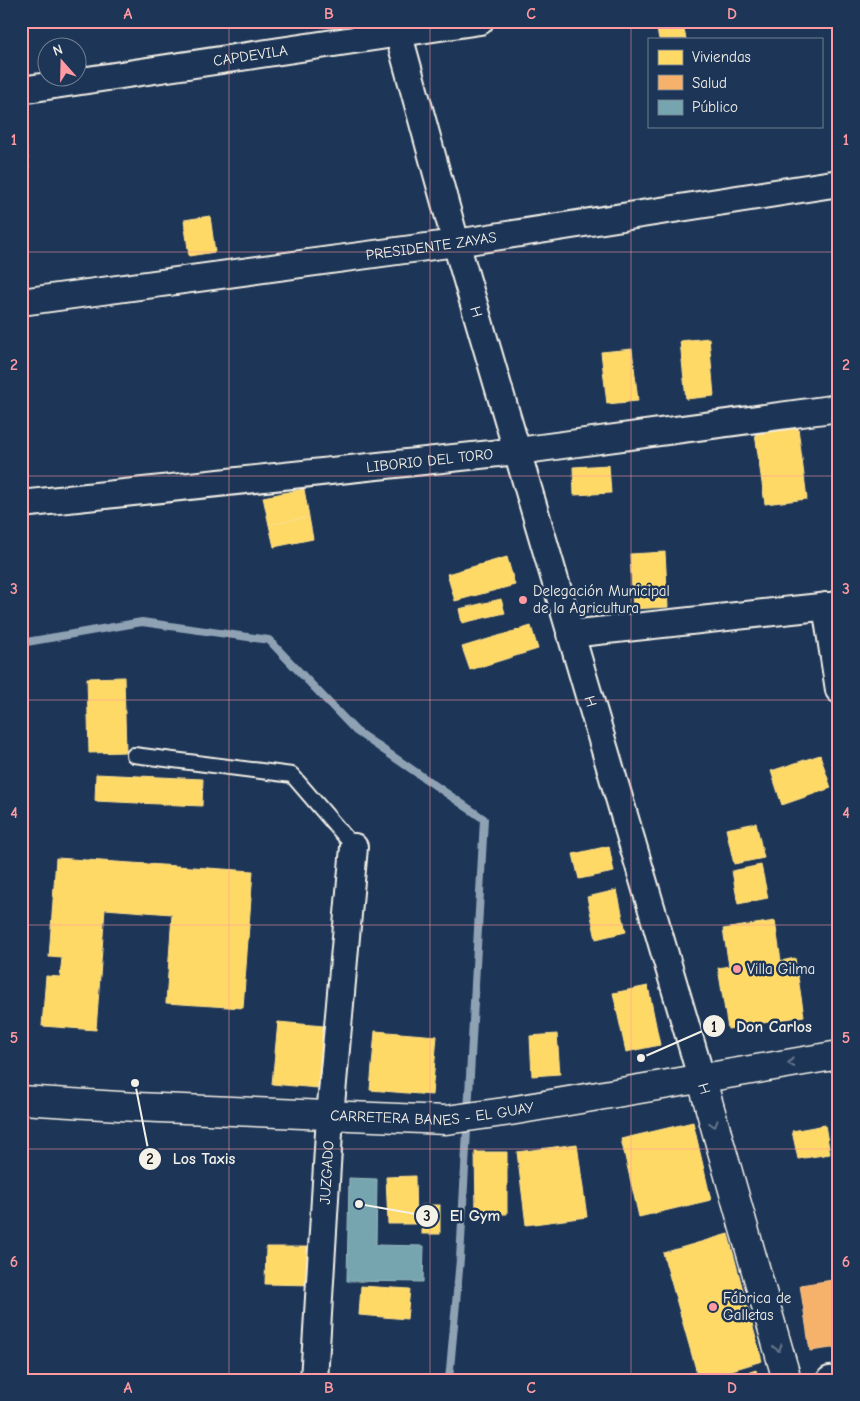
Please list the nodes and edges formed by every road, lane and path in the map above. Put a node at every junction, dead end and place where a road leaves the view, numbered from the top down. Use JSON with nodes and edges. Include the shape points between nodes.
{"nodes":[{"id":1,"x":480,"y":21,"type":"edge"},
{"id":2,"x":397,"y":28,"type":"edge"},
{"id":3,"x":21,"y":90,"type":"edge"},
{"id":4,"x":839,"y":183,"type":"edge"},
{"id":5,"x":456,"y":243,"type":"junction"},
{"id":6,"x":21,"y":302,"type":"edge"},
{"id":7,"x":839,"y":408,"type":"edge"},
{"id":8,"x":518,"y":451,"type":"junction"},
{"id":9,"x":21,"y":504,"type":"edge"},
{"id":10,"x":832,"y":605,"type":"edge"},
{"id":11,"x":570,"y":634,"type":"junction"},
{"id":12,"x":839,"y":690,"type":"edge"},
{"id":13,"x":134,"y":755,"type":"dead end"},
{"id":14,"x":354,"y":847,"type":"joint"},
{"id":15,"x":839,"y":1055,"type":"edge"},
{"id":16,"x":701,"y":1077,"type":"junction"},
{"id":17,"x":21,"y":1100,"type":"edge"},
{"id":18,"x":330,"y":1116,"type":"junction"},
{"id":19,"x":839,"y":1379,"type":"edge"},
{"id":20,"x":314,"y":1380,"type":"edge"},
{"id":21,"x":787,"y":1380,"type":"edge"},
{"id":22,"x":830,"y":1380,"type":"edge"}],
"edges":[{"from":1,"to":2,"type":"street","name":"CAPDEVILA"},
{"from":2,"to":3,"type":"street","name":"CAPDEVILA"},
{"from":2,"to":5,"type":"street","name":"H"},
{"from":4,"to":5,"type":"street","name":"PRESIDENTE ZAYAS"},
{"from":5,"to":6,"type":"street","name":"PRESIDENTE ZAYAS"},
{"from":5,"to":8,"type":"street","name":"H"},
{"from":7,"to":8,"type":"street","name":"LIBORIO DEL TORO"},
{"from":8,"to":9,"type":"street","name":"LIBORIO DEL TORO"},
{"from":8,"to":11,"type":"street","name":"H"},
{"from":10,"to":11,"type":"street"},
{"from":10,"to":12,"type":"street"},
{"from":11,"to":16,"type":"street","name":"H"},
{"from":13,"to":14,"type":"lane","via":[[292,775]]},
{"from":14,"to":18,"type":"street","name":"JUZGADO"},
{"from":15,"to":16,"type":"main road","name":"CARRETERA BANES - EL GUAY","one_way":true},
{"from":16,"to":18,"type":"main road","name":"CARRETERA BANES - EL GUAY","via":[[446,1120]]},
{"from":16,"to":21,"type":"main road","name":"H","one_way":true},
{"from":17,"to":18,"type":"main road","name":"CARRETERA BANES - EL GUAY"},
{"from":18,"to":20,"type":"street","name":"JUZGADO"},
{"from":19,"to":22,"type":"street"}]}
